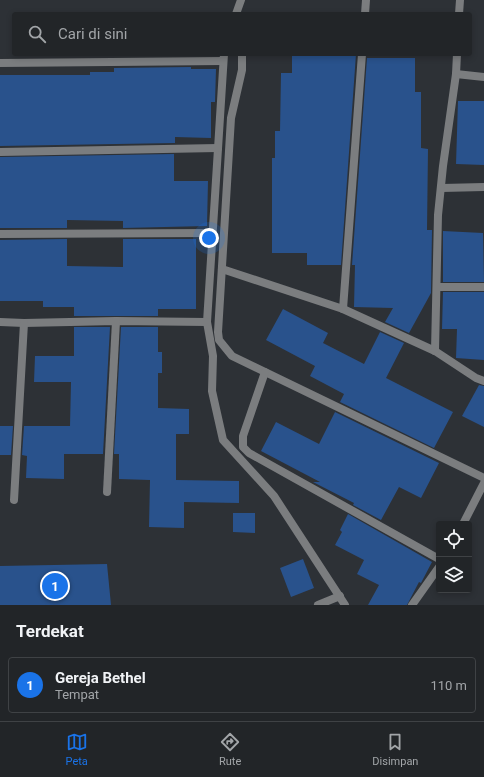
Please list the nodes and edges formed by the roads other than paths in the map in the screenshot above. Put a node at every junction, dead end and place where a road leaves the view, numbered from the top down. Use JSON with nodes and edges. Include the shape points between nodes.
{"nodes":[{"id":1,"x":241,"y":0,"type":"edge"},
{"id":2,"x":366,"y":0,"type":"edge"},
{"id":3,"x":460,"y":0,"type":"edge"},
{"id":4,"x":237,"y":12,"type":"edge"},
{"id":5,"x":242,"y":12,"type":"edge"},
{"id":6,"x":365,"y":12,"type":"edge"},
{"id":7,"x":460,"y":12,"type":"edge"},
{"id":8,"x":242,"y":56,"type":"edge"},
{"id":9,"x":362,"y":56,"type":"edge"},
{"id":10,"x":457,"y":56,"type":"edge"},
{"id":11,"x":224,"y":58,"type":"edge"},
{"id":12,"x":0,"y":63,"type":"edge"},
{"id":13,"x":456,"y":74,"type":"junction"},
{"id":14,"x":484,"y":78,"type":"edge"},
{"id":15,"x":218,"y":148,"type":"junction"},
{"id":16,"x":0,"y":152,"type":"edge"},
{"id":17,"x":442,"y":188,"type":"junction"},
{"id":18,"x":484,"y":188,"type":"edge"},
{"id":19,"x":212,"y":233,"type":"junction"},
{"id":20,"x":0,"y":234,"type":"edge"},
{"id":21,"x":222,"y":269,"type":"junction"},
{"id":22,"x":436,"y":287,"type":"junction"},
{"id":23,"x":484,"y":287,"type":"edge"},
{"id":24,"x":343,"y":309,"type":"junction"},
{"id":25,"x":116,"y":321,"type":"junction"},
{"id":26,"x":0,"y":322,"type":"edge"},
{"id":27,"x":207,"y":322,"type":"junction"},
{"id":28,"x":24,"y":323,"type":"junction"},
{"id":29,"x":435,"y":350,"type":"junction"},
{"id":30,"x":265,"y":372,"type":"junction"},
{"id":31,"x":481,"y":379,"type":"edge"},
{"id":32,"x":484,"y":478,"type":"edge"},
{"id":33,"x":484,"y":483,"type":"edge"},
{"id":34,"x":107,"y":492,"type":"dead end"},
{"id":35,"x":14,"y":500,"type":"dead end"},
{"id":36,"x":464,"y":521,"type":"edge"},
{"id":37,"x":436,"y":557,"type":"edge"},
{"id":38,"x":436,"y":571,"type":"edge"},
{"id":39,"x":340,"y":596,"type":"junction"},
{"id":40,"x":318,"y":605,"type":"edge"},
{"id":41,"x":345,"y":605,"type":"edge"},
{"id":42,"x":412,"y":605,"type":"edge"}],
"edges":[{"from":1,"to":4,"type":"street"},
{"from":1,"to":5,"type":"street"},
{"from":2,"to":6,"type":"street"},
{"from":3,"to":7,"type":"street"},
{"from":8,"to":21,"type":"street","via":[[242,70],[232,118]]},
{"from":9,"to":24,"type":"street"},
{"from":10,"to":13,"type":"street"},
{"from":11,"to":12,"type":"street"},
{"from":11,"to":15,"type":"street"},
{"from":13,"to":14,"type":"street"},
{"from":13,"to":17,"type":"street"},
{"from":15,"to":16,"type":"street"},
{"from":15,"to":19,"type":"street"},
{"from":17,"to":18,"type":"street"},
{"from":17,"to":22,"type":"street","via":[[438,214]]},
{"from":19,"to":20,"type":"street"},
{"from":19,"to":27,"type":"street"},
{"from":21,"to":24,"type":"street"},
{"from":21,"to":30,"type":"street","via":[[219,340],[232,356]]},
{"from":22,"to":23,"type":"street"},
{"from":22,"to":29,"type":"street"},
{"from":24,"to":29,"type":"street"},
{"from":25,"to":27,"type":"street"},
{"from":25,"to":28,"type":"street"},
{"from":25,"to":34,"type":"street"},
{"from":26,"to":28,"type":"street"},
{"from":27,"to":39,"type":"street","via":[[213,356],[212,391],[223,440],[274,496]]},
{"from":28,"to":35,"type":"street"},
{"from":29,"to":31,"type":"street"},
{"from":30,"to":32,"type":"street"},
{"from":30,"to":37,"type":"street","via":[[243,436],[243,447],[249,453]]},
{"from":33,"to":36,"type":"street"},
{"from":38,"to":42,"type":"street"},
{"from":39,"to":40,"type":"street"},
{"from":39,"to":41,"type":"street"}]}
